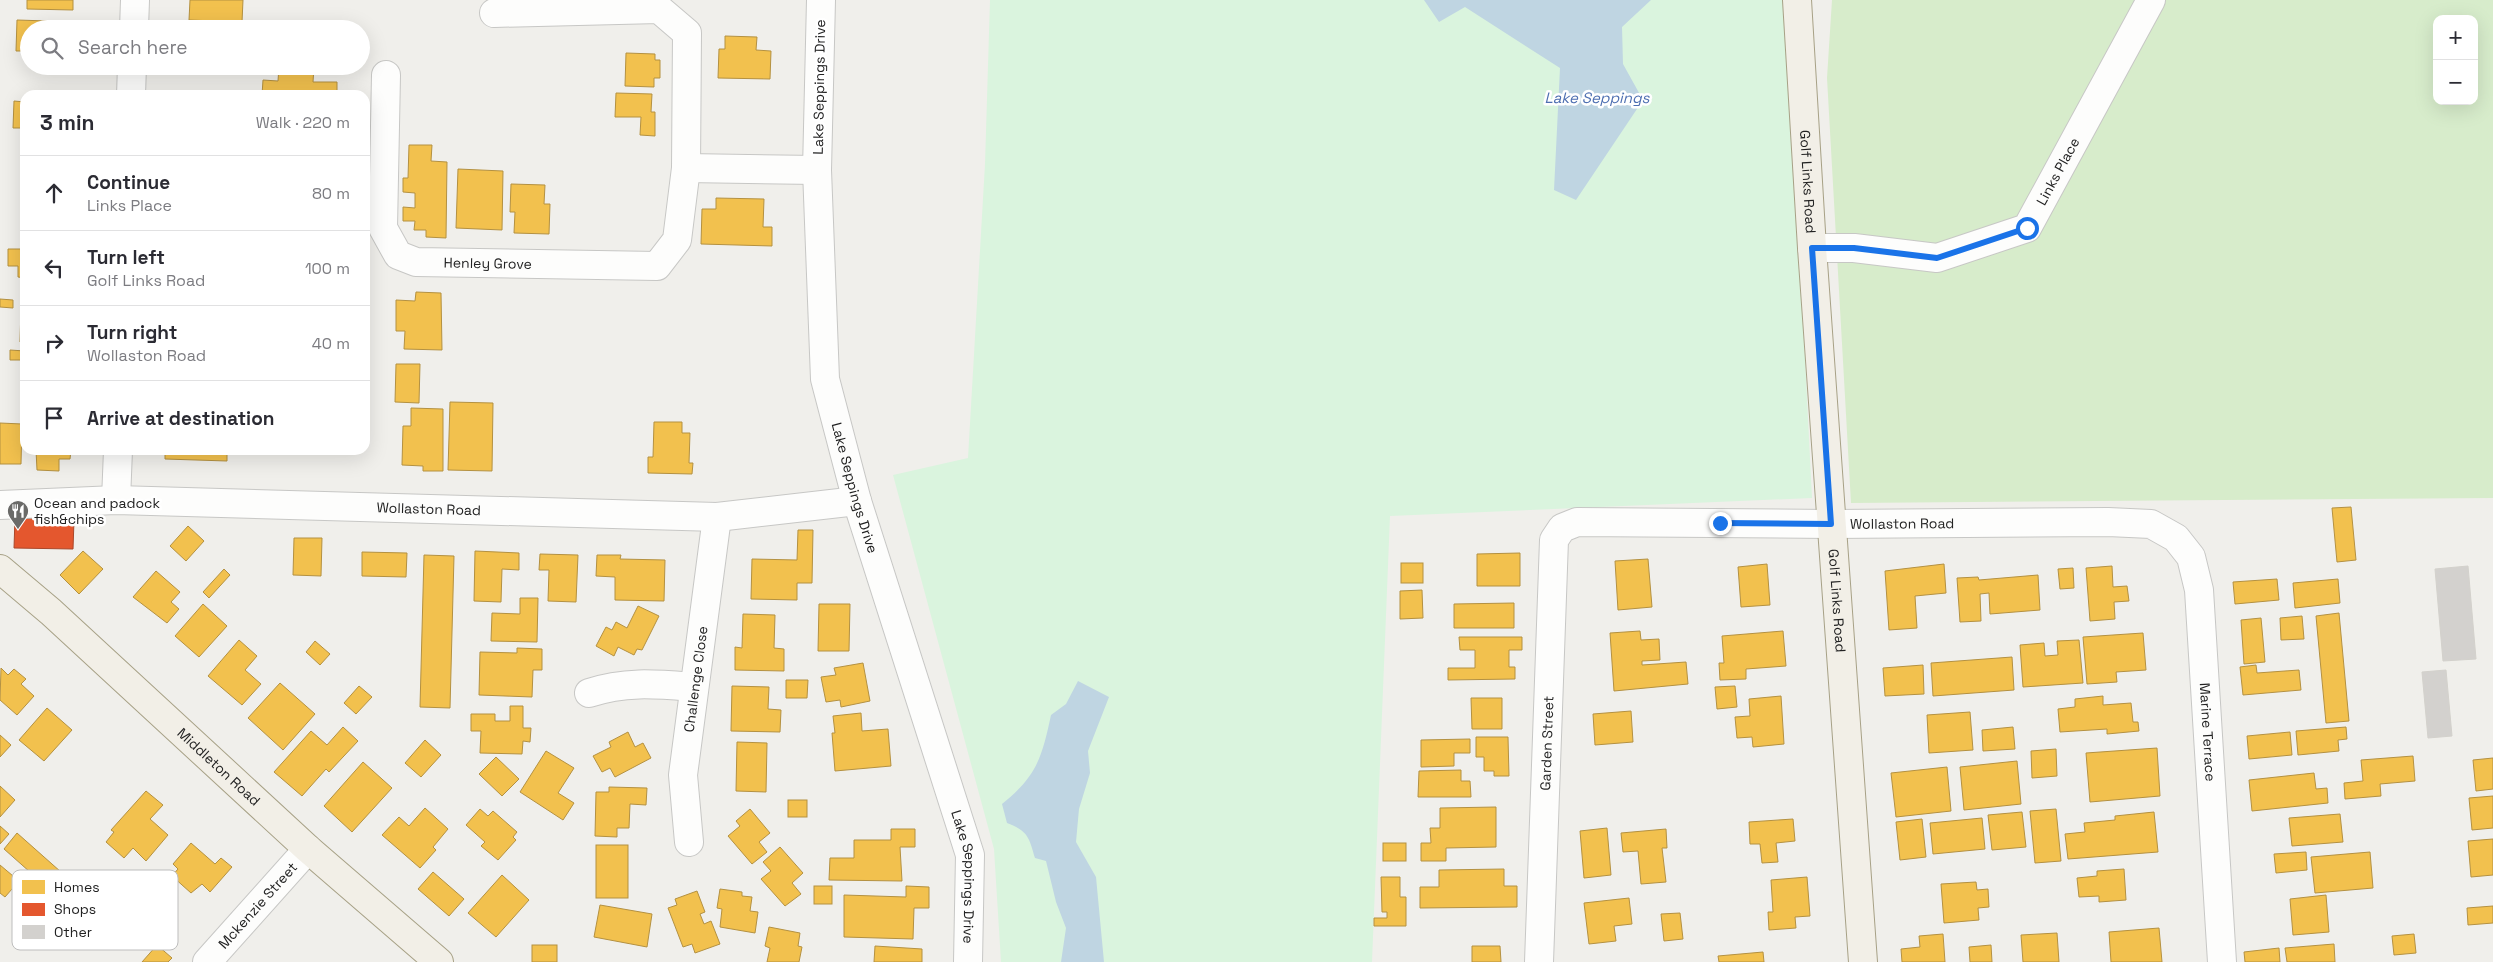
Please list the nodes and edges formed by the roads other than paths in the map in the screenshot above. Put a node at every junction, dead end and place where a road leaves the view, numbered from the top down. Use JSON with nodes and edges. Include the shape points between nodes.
{"nodes":[{"id":1,"x":135,"y":0,"type":"edge"},
{"id":2,"x":821,"y":0,"type":"edge"},
{"id":3,"x":1797,"y":0,"type":"edge"},
{"id":4,"x":2150,"y":0,"type":"edge"},
{"id":5,"x":494,"y":13,"type":"dead end"},
{"id":6,"x":134,"y":20,"type":"edge"},
{"id":7,"x":132,"y":75,"type":"edge"},
{"id":8,"x":386,"y":75,"type":"dead end"},
{"id":9,"x":131,"y":90,"type":"edge"},
{"id":10,"x":686,"y":168,"type":"junction"},
{"id":11,"x":817,"y":170,"type":"junction"},
{"id":12,"x":1812,"y":248,"type":"junction"},
{"id":13,"x":118,"y":455,"type":"edge"},
{"id":14,"x":116,"y":500,"type":"junction"},
{"id":15,"x":857,"y":501,"type":"junction"},
{"id":16,"x":0,"y":505,"type":"edge"},
{"id":17,"x":717,"y":517,"type":"junction"},
{"id":18,"x":1831,"y":524,"type":"junction"},
{"id":19,"x":2151,"y":524,"type":"joint"},
{"id":20,"x":1562,"y":528,"type":"joint"},
{"id":21,"x":0,"y":569,"type":"edge"},
{"id":22,"x":693,"y":687,"type":"junction"},
{"id":23,"x":589,"y":693,"type":"dead end"},
{"id":24,"x":688,"y":842,"type":"dead end"},
{"id":25,"x":308,"y":849,"type":"junction"},
{"id":26,"x":207,"y":962,"type":"edge"},
{"id":27,"x":439,"y":962,"type":"edge"},
{"id":28,"x":968,"y":962,"type":"edge"},
{"id":29,"x":1539,"y":962,"type":"edge"},
{"id":30,"x":1863,"y":962,"type":"edge"},
{"id":31,"x":2222,"y":962,"type":"edge"}],
"edges":[{"from":1,"to":6,"type":"street"},
{"from":2,"to":11,"type":"street","name":"Lake Seppings Drive"},
{"from":3,"to":12,"type":"main road","name":"Golf Links Road"},
{"from":4,"to":12,"type":"street","name":"Links Place","via":[[2027,228],[1937,258],[1854,248]]},
{"from":5,"to":10,"type":"street","name":"Henley Grove","via":[[659,9],[687,33]]},
{"from":7,"to":9,"type":"street"},
{"from":8,"to":10,"type":"street","name":"Henley Grove","via":[[384,228],[398,255],[416,262],[657,266],[677,240]]},
{"from":10,"to":11,"type":"street"},
{"from":11,"to":15,"type":"street","name":"Lake Seppings Drive","via":[[825,379]]},
{"from":12,"to":18,"type":"main road","name":"Golf Links Road"},
{"from":13,"to":14,"type":"street"},
{"from":14,"to":16,"type":"street","name":"Wollaston Road"},
{"from":14,"to":17,"type":"street","name":"Wollaston Road"},
{"from":15,"to":17,"type":"street","name":"Wollaston Road"},
{"from":15,"to":28,"type":"street","name":"Lake Seppings Drive","via":[[970,855]]},
{"from":17,"to":22,"type":"street","name":"Challenge Close"},
{"from":18,"to":19,"type":"street","name":"Wollaston Road"},
{"from":18,"to":20,"type":"street","name":"Wollaston Road","via":[[1577,522]]},
{"from":18,"to":30,"type":"main road","name":"Golf Links Road"},
{"from":19,"to":31,"type":"street","name":"Marine Terrace","via":[[2176,538],[2192,557],[2199,590]]},
{"from":20,"to":29,"type":"street","name":"Garden Street","via":[[1554,540]]},
{"from":21,"to":25,"type":"main road","name":"Middleton Road"},
{"from":22,"to":23,"type":"street","via":[[648,683],[611,686]]},
{"from":22,"to":24,"type":"street","name":"Challenge Close","via":[[683,775]]},
{"from":25,"to":26,"type":"street","name":"Mckenzie Street"},
{"from":25,"to":27,"type":"main road","name":"Middleton Road"}]}
